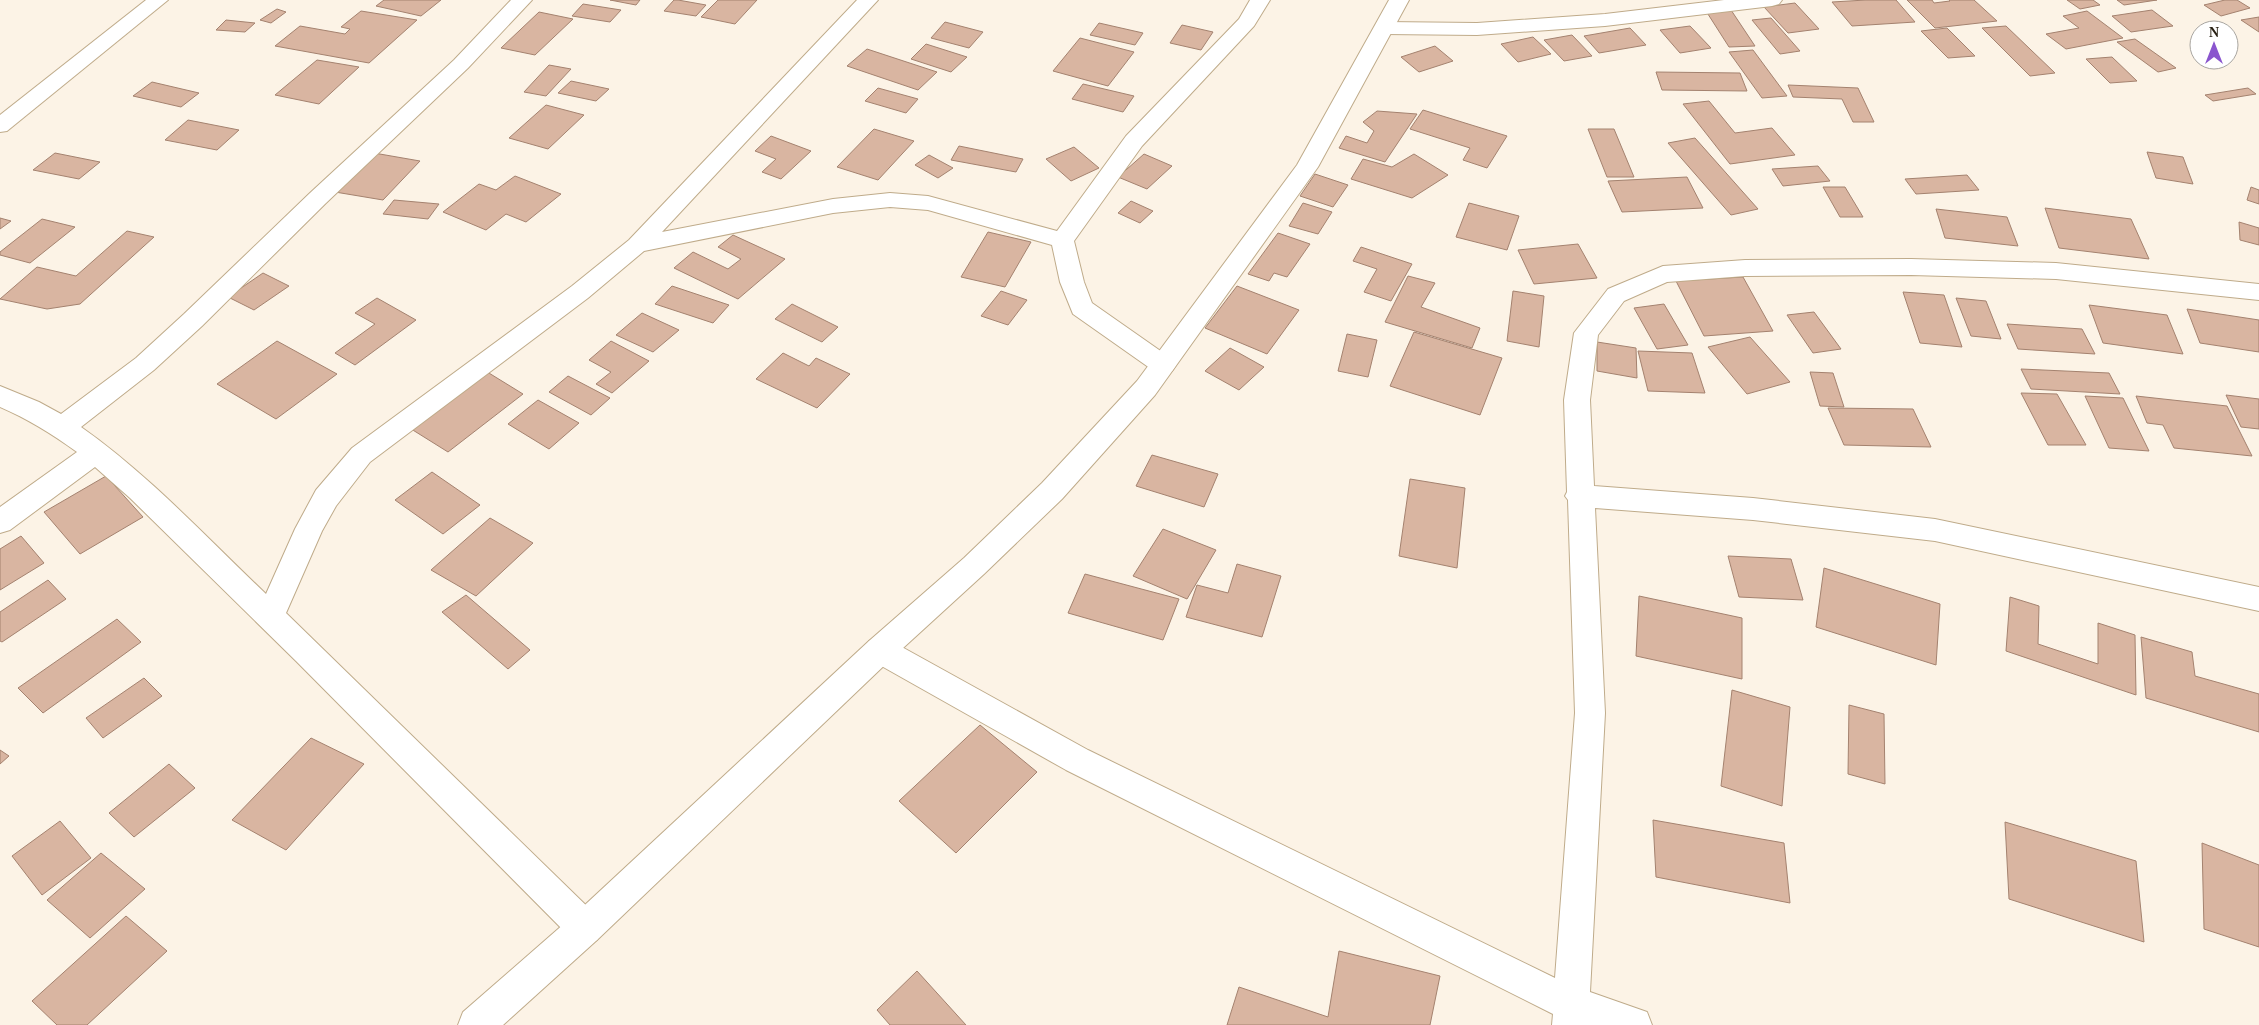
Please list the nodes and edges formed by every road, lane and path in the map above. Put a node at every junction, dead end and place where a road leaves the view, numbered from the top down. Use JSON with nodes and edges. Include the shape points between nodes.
{"nodes":[{"id":1,"x":158,"y":0,"type":"edge"},
{"id":2,"x":522,"y":0,"type":"edge"},
{"id":3,"x":868,"y":0,"type":"edge"},
{"id":4,"x":1260,"y":0,"type":"edge"},
{"id":5,"x":1399,"y":0,"type":"edge"},
{"id":6,"x":1772,"y":0,"type":"edge"},
{"id":7,"x":1385,"y":28,"type":"junction"},
{"id":8,"x":0,"y":126,"type":"edge"},
{"id":9,"x":1062,"y":240,"type":"junction"},
{"id":10,"x":637,"y":245,"type":"junction"},
{"id":11,"x":2259,"y":292,"type":"edge"},
{"id":12,"x":1163,"y":365,"type":"junction"},
{"id":13,"x":0,"y":396,"type":"edge"},
{"id":14,"x":62,"y":427,"type":"junction"},
{"id":15,"x":96,"y":452,"type":"junction"},
{"id":16,"x":1579,"y":496,"type":"junction"},
{"id":17,"x":0,"y":522,"type":"edge"},
{"id":18,"x":2259,"y":598,"type":"edge"},
{"id":19,"x":270,"y":616,"type":"junction"},
{"id":20,"x":880,"y":650,"type":"junction"},
{"id":21,"x":584,"y":928,"type":"junction"},
{"id":22,"x":1570,"y":1014,"type":"edge"},
{"id":23,"x":476,"y":1025,"type":"edge"},
{"id":24,"x":1634,"y":1025,"type":"edge"}],
"edges":[{"from":1,"to":8,"type":"street"},
{"from":2,"to":14,"type":"street","via":[[461,64],[193,320],[144,364]]},
{"from":3,"to":10,"type":"street"},
{"from":4,"to":9,"type":"street","via":[[1247,22],[1134,141]]},
{"from":5,"to":7,"type":"street"},
{"from":6,"to":7,"type":"street","via":[[1575,22],[1477,29]]},
{"from":7,"to":12,"type":"street","via":[[1307,167]]},
{"from":9,"to":10,"type":"street","via":[[928,203],[890,200],[833,206]]},
{"from":9,"to":12,"type":"street","via":[[1082,308]]},
{"from":10,"to":19,"type":"street","via":[[580,292],[361,455],[326,498]]},
{"from":11,"to":16,"type":"street","via":[[2056,271],[1911,267],[1745,268],[1663,274],[1616,295],[1586,333],[1577,400]]},
{"from":12,"to":20,"type":"street","via":[[1052,491]]},
{"from":13,"to":14,"type":"street"},
{"from":14,"to":15,"type":"street"},
{"from":15,"to":17,"type":"street"},
{"from":15,"to":19,"type":"street"},
{"from":16,"to":18,"type":"street","via":[[1754,508],[1935,530]]},
{"from":16,"to":22,"type":"street","via":[[1590,713]]},
{"from":19,"to":21,"type":"street"},
{"from":20,"to":21,"type":"street"},
{"from":20,"to":22,"type":"street","via":[[1077,760]]},
{"from":21,"to":23,"type":"street"},
{"from":22,"to":24,"type":"street"}]}
